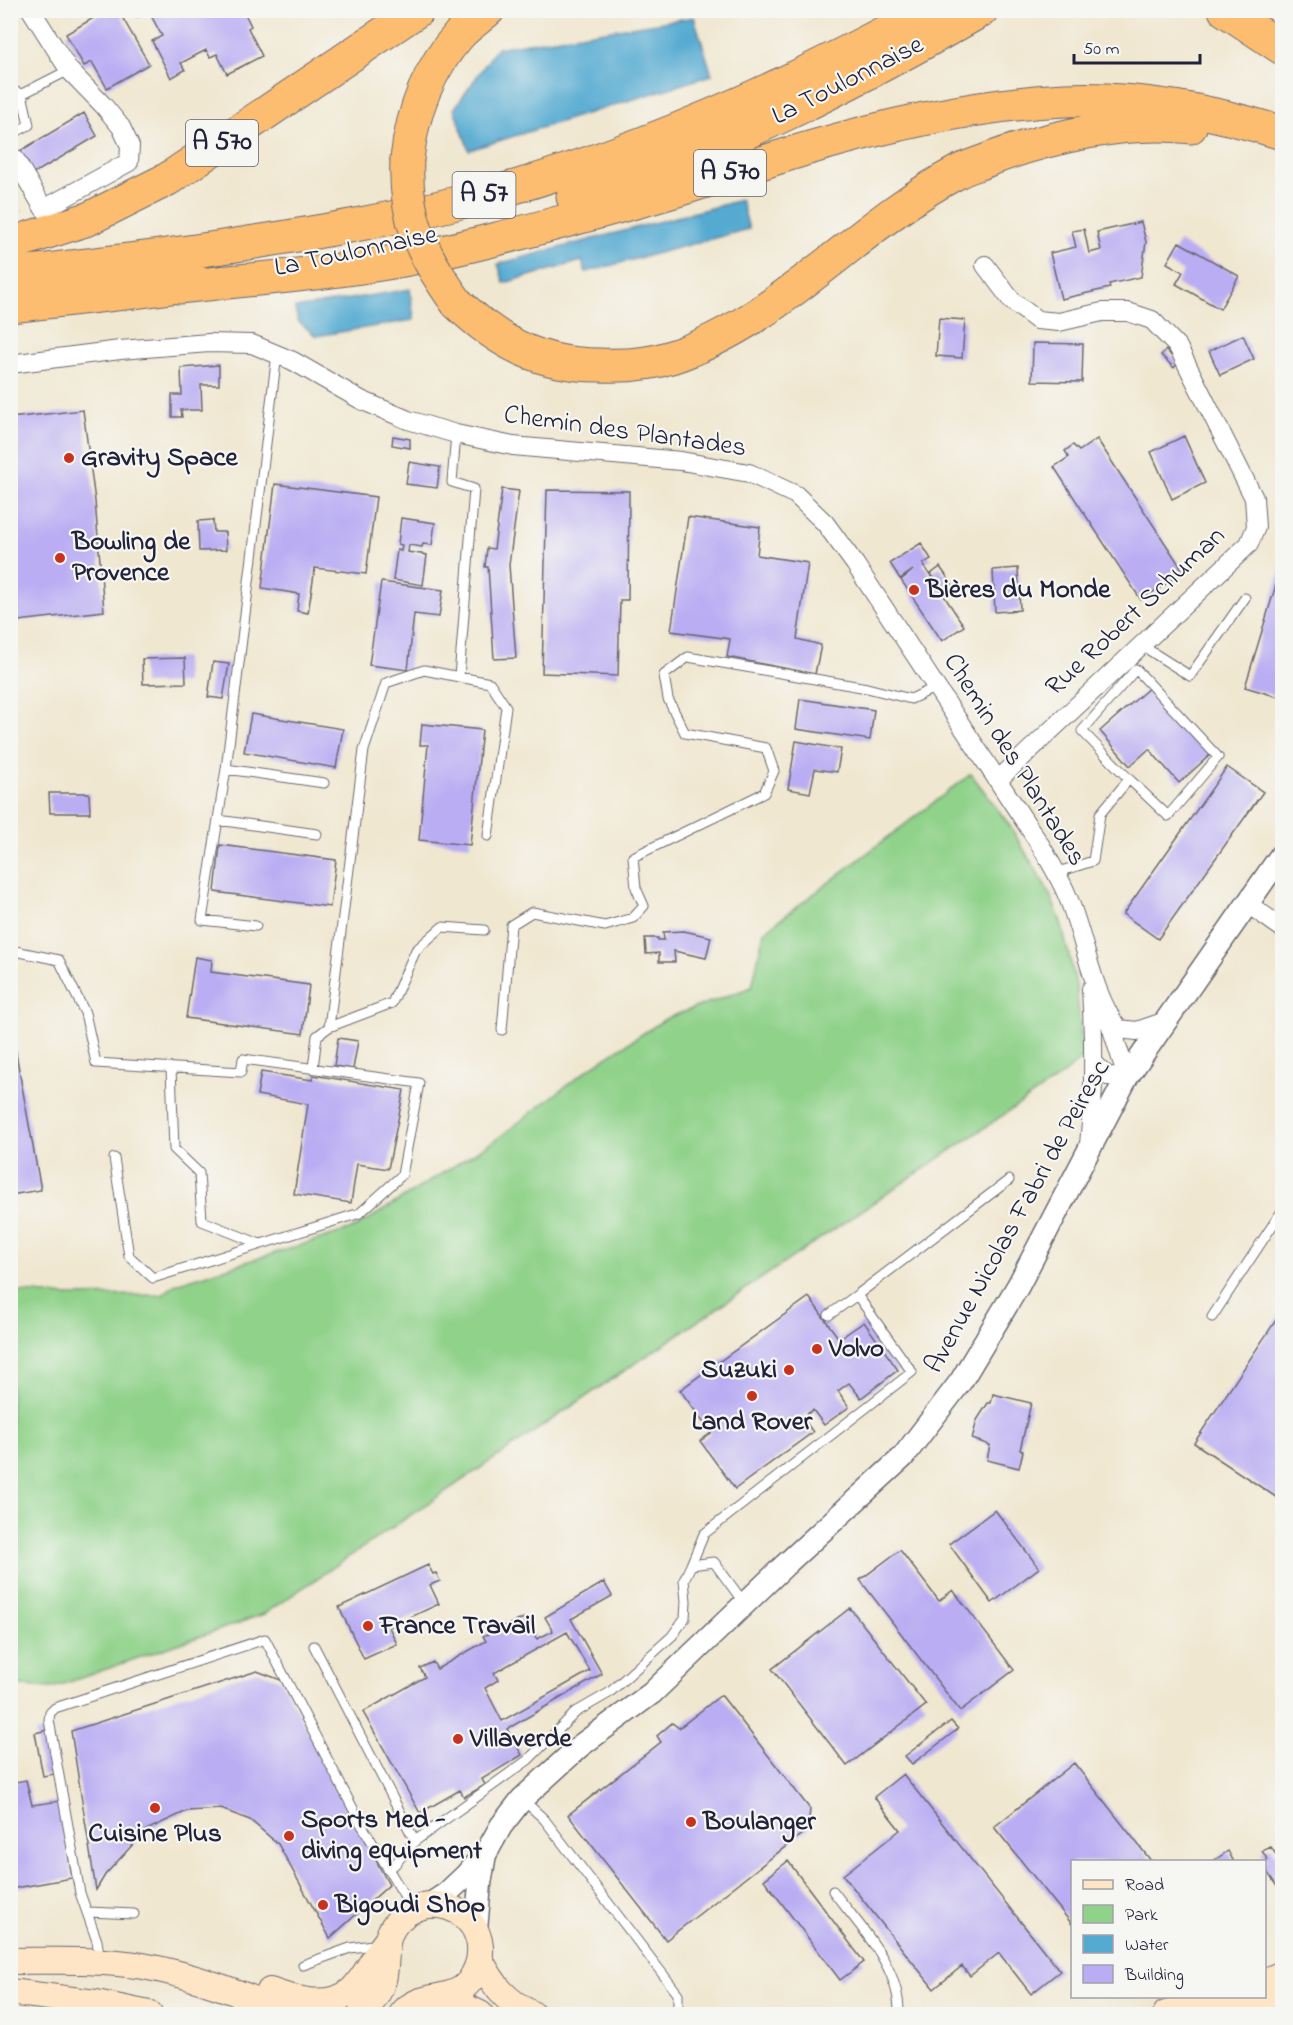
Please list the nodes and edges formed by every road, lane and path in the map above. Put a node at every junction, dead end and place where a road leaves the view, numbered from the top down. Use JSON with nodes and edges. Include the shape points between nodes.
{"nodes":[{"id":1,"x":31,"y":10,"type":"edge"},
{"id":2,"x":418,"y":10,"type":"edge"},
{"id":3,"x":488,"y":10,"type":"edge"},
{"id":4,"x":926,"y":10,"type":"edge"},
{"id":5,"x":982,"y":10,"type":"edge"},
{"id":6,"x":1225,"y":10,"type":"edge"},
{"id":7,"x":1282,"y":48,"type":"edge"},
{"id":8,"x":69,"y":70,"type":"junction"},
{"id":9,"x":10,"y":90,"type":"edge"},
{"id":10,"x":22,"y":94,"type":"junction"},
{"id":11,"x":1282,"y":133,"type":"edge"},
{"id":12,"x":10,"y":135,"type":"edge"},
{"id":13,"x":1282,"y":146,"type":"edge"},
{"id":14,"x":15,"y":159,"type":"dead end"},
{"id":15,"x":10,"y":244,"type":"edge"},
{"id":16,"x":985,"y":265,"type":"dead end"},
{"id":17,"x":10,"y":274,"type":"edge"},
{"id":18,"x":179,"y":287,"type":"junction"},
{"id":19,"x":10,"y":306,"type":"edge"},
{"id":20,"x":277,"y":354,"type":"junction"},
{"id":21,"x":10,"y":364,"type":"edge"},
{"id":22,"x":456,"y":434,"type":"junction"},
{"id":23,"x":1245,"y":598,"type":"dead end"},
{"id":24,"x":1142,"y":645,"type":"junction"},
{"id":25,"x":459,"y":677,"type":"junction"},
{"id":26,"x":936,"y":687,"type":"junction"},
{"id":27,"x":226,"y":769,"type":"junction"},
{"id":28,"x":1129,"y":779,"type":"junction"},
{"id":29,"x":998,"y":780,"type":"junction"},
{"id":30,"x":324,"y":783,"type":"dead end"},
{"id":31,"x":218,"y":820,"type":"junction"},
{"id":32,"x":317,"y":834,"type":"dead end"},
{"id":33,"x":488,"y":836,"type":"dead end"},
{"id":34,"x":1282,"y":854,"type":"edge"},
{"id":35,"x":1055,"y":873,"type":"junction"},
{"id":36,"x":1248,"y":904,"type":"junction"},
{"id":37,"x":256,"y":926,"type":"dead end"},
{"id":38,"x":1282,"y":928,"type":"edge"},
{"id":39,"x":484,"y":930,"type":"dead end"},
{"id":40,"x":10,"y":950,"type":"edge"},
{"id":41,"x":1090,"y":969,"type":"junction"},
{"id":42,"x":1106,"y":1012,"type":"junction"},
{"id":43,"x":1166,"y":1021,"type":"junction"},
{"id":44,"x":329,"y":1027,"type":"junction"},
{"id":45,"x":502,"y":1030,"type":"dead end"},
{"id":46,"x":1095,"y":1064,"type":"junction"},
{"id":47,"x":171,"y":1068,"type":"junction"},
{"id":48,"x":313,"y":1068,"type":"junction"},
{"id":49,"x":1127,"y":1077,"type":"junction"},
{"id":50,"x":1088,"y":1153,"type":"junction"},
{"id":51,"x":114,"y":1158,"type":"dead end"},
{"id":52,"x":1009,"y":1180,"type":"dead end"},
{"id":53,"x":1282,"y":1210,"type":"edge"},
{"id":54,"x":261,"y":1244,"type":"junction"},
{"id":55,"x":857,"y":1295,"type":"junction"},
{"id":56,"x":829,"y":1315,"type":"dead end"},
{"id":57,"x":1212,"y":1317,"type":"dead end"},
{"id":58,"x":691,"y":1565,"type":"junction"},
{"id":59,"x":744,"y":1603,"type":"junction"},
{"id":60,"x":314,"y":1647,"type":"dead end"},
{"id":61,"x":522,"y":1799,"type":"junction"},
{"id":62,"x":414,"y":1841,"type":"junction"},
{"id":63,"x":486,"y":1853,"type":"junction"},
{"id":64,"x":388,"y":1870,"type":"junction"},
{"id":65,"x":833,"y":1891,"type":"dead end"},
{"id":66,"x":421,"y":1907,"type":"junction"},
{"id":67,"x":88,"y":1912,"type":"junction"},
{"id":68,"x":134,"y":1914,"type":"dead end"},
{"id":69,"x":476,"y":1930,"type":"junction"},
{"id":70,"x":385,"y":1951,"type":"junction"},
{"id":71,"x":480,"y":1960,"type":"junction"},
{"id":72,"x":10,"y":1961,"type":"edge"},
{"id":73,"x":100,"y":1962,"type":"junction"},
{"id":74,"x":303,"y":1965,"type":"dead end"},
{"id":75,"x":171,"y":1972,"type":"junction"},
{"id":76,"x":1282,"y":1974,"type":"edge"},
{"id":77,"x":1266,"y":1981,"type":"edge"},
{"id":78,"x":10,"y":1992,"type":"edge"},
{"id":79,"x":444,"y":1997,"type":"junction"},
{"id":80,"x":1282,"y":1997,"type":"edge"},
{"id":81,"x":1218,"y":1998,"type":"edge"},
{"id":82,"x":130,"y":2012,"type":"edge"},
{"id":83,"x":149,"y":2014,"type":"edge"},
{"id":84,"x":291,"y":2014,"type":"edge"},
{"id":85,"x":361,"y":2014,"type":"edge"},
{"id":86,"x":402,"y":2014,"type":"edge"},
{"id":87,"x":480,"y":2014,"type":"edge"},
{"id":88,"x":532,"y":2014,"type":"edge"},
{"id":89,"x":678,"y":2014,"type":"edge"},
{"id":90,"x":899,"y":2014,"type":"edge"},
{"id":91,"x":1166,"y":2014,"type":"edge"},
{"id":92,"x":1236,"y":2014,"type":"edge"}],
"edges":[{"from":1,"to":8,"type":"street"},
{"from":2,"to":15,"type":"highway","number":"A 570","via":[[168,179],[88,219]]},
{"from":3,"to":13,"type":"highway","bridge":true,"via":[[460,33],[441,58],[416,113],[406,178],[414,228],[424,253],[457,303],[479,324],[508,344],[537,356],[577,365],[627,366],[669,358],[712,341],[750,320],[911,201],[957,172],[1046,141],[1085,132],[1183,126]]},
{"from":4,"to":17,"type":"highway","name":"La Toulonnaise","number":"A 57","via":[[871,41],[694,122],[588,163],[491,194],[308,234]]},
{"from":5,"to":18,"type":"highway","name":"La Toulonnaise","number":"A 57","via":[[888,64],[788,113],[695,154],[598,190],[394,246]]},
{"from":6,"to":7,"type":"highway"},
{"from":8,"to":10,"type":"lane"},
{"from":8,"to":14,"type":"street","via":[[121,127],[130,146],[129,162],[44,209]]},
{"from":9,"to":10,"type":"lane"},
{"from":10,"to":12,"type":"lane","via":[[29,125]]},
{"from":11,"to":18,"type":"highway","number":"A 570","via":[[1194,110],[1135,102],[1066,100],[987,107],[809,148],[640,201],[420,256],[315,273]]},
{"from":16,"to":24,"type":"street","name":"Rue Robert Schuman","via":[[1012,302],[1037,320],[1059,322],[1102,312],[1128,312],[1152,320],[1178,346],[1254,498],[1256,527],[1249,544]]},
{"from":18,"to":19,"type":"highway","name":"La Toulonnaise","number":"A 57"},
{"from":20,"to":21,"type":"street","name":"Chemin des Plantades","via":[[252,344],[209,343]]},
{"from":20,"to":22,"type":"street","name":"Chemin des Plantades","via":[[361,400]]},
{"from":20,"to":27,"type":"lane"},
{"from":22,"to":25,"type":"lane","via":[[452,482],[474,489]]},
{"from":22,"to":26,"type":"street","name":"Chemin des Plantades","via":[[513,446],[704,465],[748,473],[796,495],[825,523]]},
{"from":23,"to":24,"type":"lane","via":[[1190,676]]},
{"from":24,"to":29,"type":"street","name":"Rue Robert Schuman"},
{"from":25,"to":33,"type":"lane","via":[[490,683],[506,707]]},
{"from":25,"to":44,"type":"lane","via":[[424,670],[386,683],[364,750]]},
{"from":26,"to":29,"type":"street","name":"Chemin des Plantades"},
{"from":26,"to":45,"type":"lane","via":[[911,699],[688,657],[664,675],[668,699],[685,733],[766,748],[774,771],[764,793],[633,857],[636,888],[644,906],[633,918],[605,926],[532,912],[511,925]]},
{"from":27,"to":30,"type":"lane"},
{"from":27,"to":31,"type":"lane"},
{"from":28,"to":28,"type":"lane","via":[[1167,816],[1218,757],[1136,669],[1082,731]]},
{"from":28,"to":35,"type":"lane","via":[[1100,814],[1093,861]]},
{"from":29,"to":35,"type":"street","name":"Chemin des Plantades"},
{"from":31,"to":32,"type":"lane"},
{"from":31,"to":37,"type":"lane","via":[[202,920]]},
{"from":34,"to":36,"type":"street","name":"Avenue Nicolas Fabri de Peiresc"},
{"from":35,"to":41,"type":"street","name":"Chemin des Plantades","via":[[1067,895]]},
{"from":36,"to":38,"type":"street"},
{"from":36,"to":43,"type":"street","name":"Avenue Nicolas Fabri de Peiresc"},
{"from":39,"to":44,"type":"lane","via":[[442,927],[416,950],[392,1003]]},
{"from":40,"to":47,"type":"lane","via":[[59,960],[85,1013],[96,1063]]},
{"from":41,"to":42,"type":"street"},
{"from":41,"to":46,"type":"street"},
{"from":42,"to":43,"type":"street","via":[[1118,1029],[1137,1031]]},
{"from":42,"to":49,"type":"street"},
{"from":43,"to":49,"type":"street","name":"Avenue Nicolas Fabri de Peiresc"},
{"from":44,"to":48,"type":"lane","via":[[317,1036]]},
{"from":46,"to":49,"type":"street","via":[[1107,1076]]},
{"from":46,"to":50,"type":"street"},
{"from":47,"to":48,"type":"lane","via":[[241,1072],[243,1059]]},
{"from":47,"to":54,"type":"lane","via":[[174,1149],[199,1173],[202,1221]]},
{"from":48,"to":54,"type":"lane","via":[[419,1083],[402,1175],[360,1213]]},
{"from":49,"to":50,"type":"street","name":"Avenue Nicolas Fabri de Peiresc"},
{"from":50,"to":59,"type":"street","name":"Avenue Nicolas Fabri de Peiresc","via":[[1018,1286],[962,1381],[903,1457]]},
{"from":51,"to":54,"type":"lane","via":[[129,1256],[153,1278]]},
{"from":52,"to":55,"type":"lane"},
{"from":53,"to":57,"type":"lane"},
{"from":55,"to":56,"type":"lane"},
{"from":55,"to":58,"type":"lane","via":[[912,1372],[704,1534]]},
{"from":58,"to":59,"type":"lane","via":[[714,1562]]},
{"from":58,"to":62,"type":"lane","via":[[684,1580],[685,1618],[672,1636],[609,1693],[576,1712],[528,1760]]},
{"from":59,"to":61,"type":"street","name":"Avenue Nicolas Fabri de Peiresc","via":[[652,1693],[580,1746]]},
{"from":60,"to":62,"type":"lane"},
{"from":61,"to":63,"type":"street","name":"Avenue Nicolas Fabri de Peiresc"},
{"from":61,"to":89,"type":"lane","via":[[544,1819],[678,1994]]},
{"from":62,"to":64,"type":"lane"},
{"from":63,"to":66,"type":"street","via":[[446,1894]]},
{"from":63,"to":69,"type":"street"},
{"from":64,"to":66,"type":"lane"},
{"from":64,"to":67,"type":"lane","via":[[265,1639],[55,1708],[50,1713],[80,1893]]},
{"from":65,"to":90,"type":"lane","via":[[876,1947],[895,1980]]},
{"from":66,"to":69,"type":"main road","via":[[443,1906],[456,1911]]},
{"from":66,"to":70,"type":"main road","via":[[401,1918],[392,1929]]},
{"from":67,"to":68,"type":"lane"},
{"from":67,"to":73,"type":"lane"},
{"from":69,"to":71,"type":"main road"},
{"from":70,"to":74,"type":"lane","via":[[350,1947]]},
{"from":70,"to":75,"type":"main road","via":[[353,1990],[342,1997],[309,2002],[212,1976]]},
{"from":70,"to":85,"type":"main road","via":[[382,1982],[372,2003]]},
{"from":71,"to":79,"type":"main road","via":[[466,1986]]},
{"from":71,"to":88,"type":"main road","via":[[503,1996]]},
{"from":72,"to":73,"type":"main road"},
{"from":73,"to":75,"type":"main road"},
{"from":75,"to":84,"type":"main road"},
{"from":76,"to":77,"type":"main road"},
{"from":78,"to":82,"type":"main road","via":[[65,1998]]},
{"from":79,"to":86,"type":"main road","via":[[415,2002]]},
{"from":79,"to":87,"type":"main road"},
{"from":80,"to":92,"type":"main road"},
{"from":81,"to":91,"type":"main road"},
{"from":82,"to":83,"type":"main road"}]}
